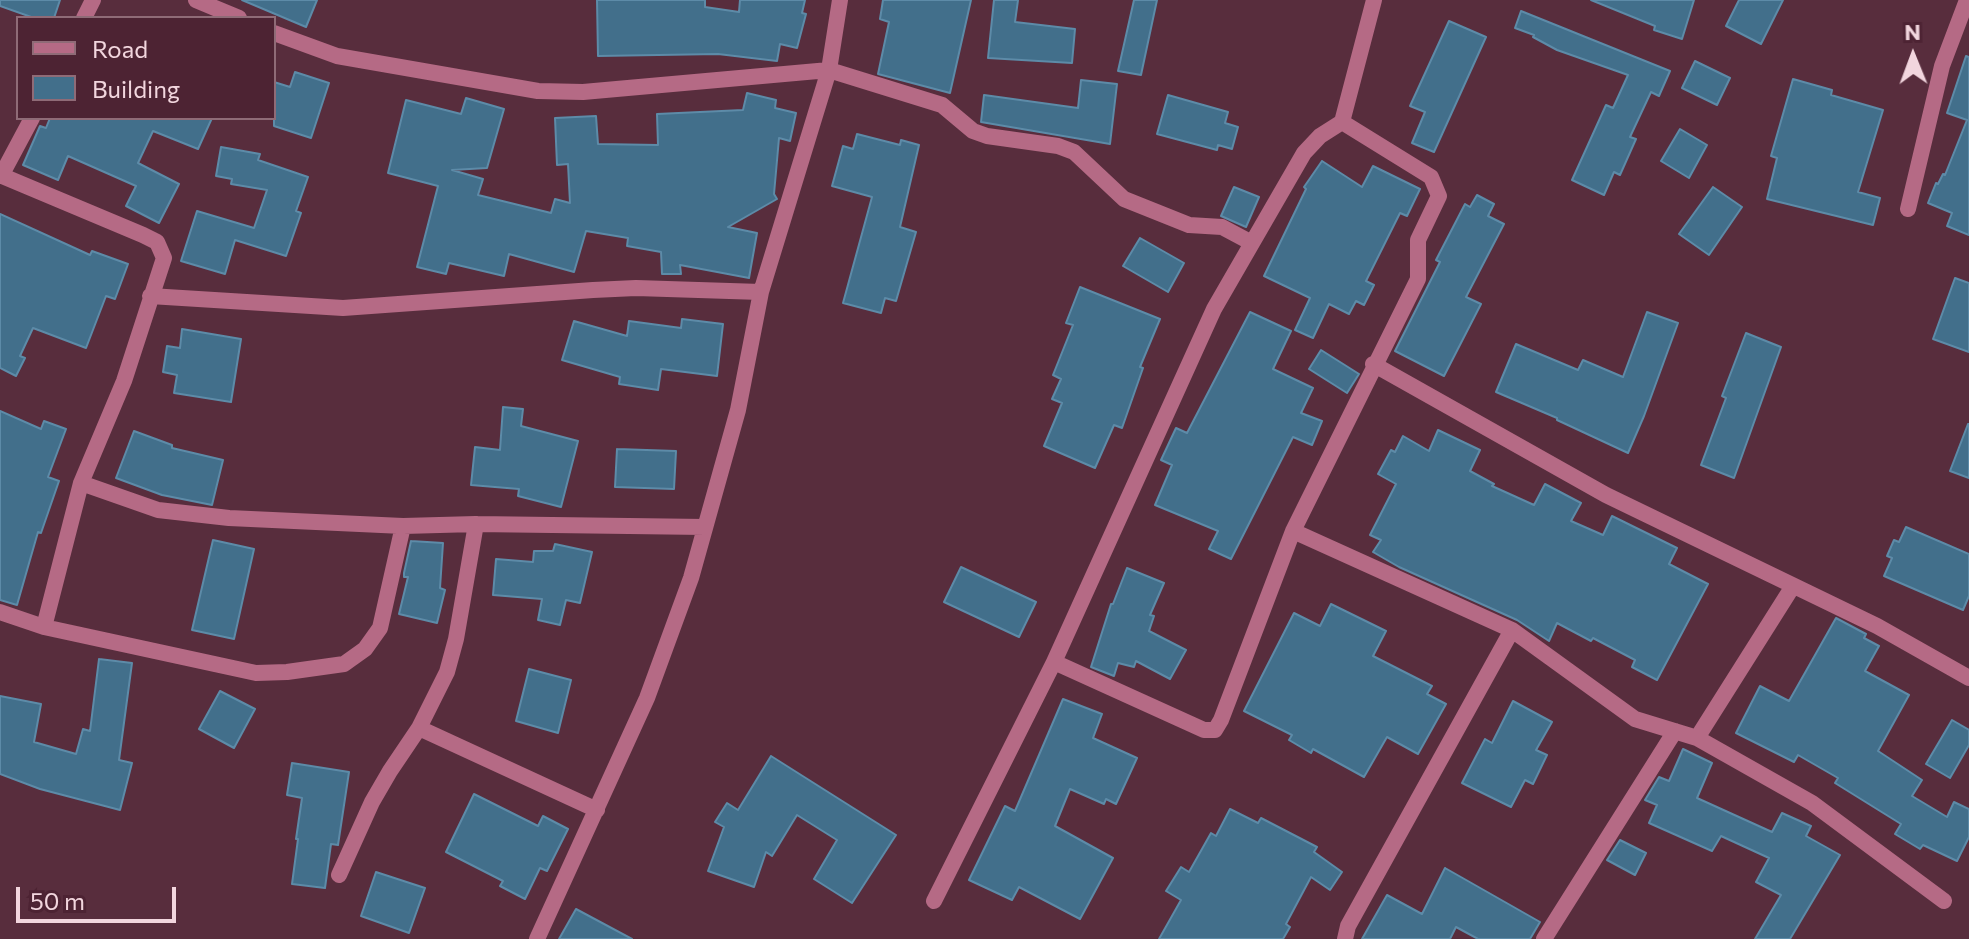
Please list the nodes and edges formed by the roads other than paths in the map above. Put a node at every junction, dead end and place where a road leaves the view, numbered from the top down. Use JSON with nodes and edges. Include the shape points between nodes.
{"nodes":[{"id":1,"x":196,"y":0,"type":"edge"},
{"id":2,"x":840,"y":0,"type":"edge"},
{"id":3,"x":1374,"y":0,"type":"edge"},
{"id":4,"x":1967,"y":0,"type":"edge"},
{"id":5,"x":234,"y":16,"type":"edge"},
{"id":6,"x":276,"y":34,"type":"edge"},
{"id":7,"x":829,"y":70,"type":"junction"},
{"id":8,"x":31,"y":120,"type":"edge"},
{"id":9,"x":1342,"y":122,"type":"junction"},
{"id":10,"x":1,"y":175,"type":"edge"},
{"id":11,"x":1908,"y":209,"type":"dead end"},
{"id":12,"x":1252,"y":243,"type":"junction"},
{"id":13,"x":761,"y":292,"type":"junction"},
{"id":14,"x":150,"y":296,"type":"junction"},
{"id":15,"x":1373,"y":364,"type":"junction"},
{"id":16,"x":81,"y":483,"type":"junction"},
{"id":17,"x":476,"y":524,"type":"junction"},
{"id":18,"x":403,"y":526,"type":"junction"},
{"id":19,"x":705,"y":527,"type":"junction"},
{"id":20,"x":1293,"y":531,"type":"junction"},
{"id":21,"x":1793,"y":586,"type":"junction"},
{"id":22,"x":0,"y":612,"type":"edge"},
{"id":23,"x":44,"y":627,"type":"junction"},
{"id":24,"x":1512,"y":630,"type":"junction"},
{"id":25,"x":1054,"y":662,"type":"junction"},
{"id":26,"x":1969,"y":678,"type":"edge"},
{"id":27,"x":419,"y":728,"type":"junction"},
{"id":28,"x":1675,"y":731,"type":"junction"},
{"id":29,"x":1697,"y":738,"type":"junction"},
{"id":30,"x":597,"y":810,"type":"junction"},
{"id":31,"x":339,"y":875,"type":"dead end"},
{"id":32,"x":934,"y":901,"type":"dead end"},
{"id":33,"x":1944,"y":901,"type":"dead end"},
{"id":34,"x":537,"y":939,"type":"edge"},
{"id":35,"x":1345,"y":939,"type":"edge"},
{"id":36,"x":1544,"y":939,"type":"edge"}],
"edges":[{"from":1,"to":5,"type":"street"},
{"from":2,"to":7,"type":"street"},
{"from":3,"to":9,"type":"street"},
{"from":4,"to":11,"type":"street","via":[[1942,66]]},
{"from":6,"to":7,"type":"street","via":[[337,56],[538,91],[583,92]]},
{"from":7,"to":12,"type":"street","via":[[942,105],[987,136],[1074,152],[1124,199],[1189,225],[1222,227]]},
{"from":7,"to":13,"type":"street"},
{"from":8,"to":10,"type":"street"},
{"from":9,"to":12,"type":"street","via":[[1304,153]]},
{"from":9,"to":15,"type":"street","via":[[1431,177],[1439,191],[1418,240],[1418,279]]},
{"from":10,"to":14,"type":"street","via":[[157,242],[164,258]]},
{"from":12,"to":25,"type":"street","via":[[1214,309]]},
{"from":13,"to":14,"type":"street","via":[[607,289],[343,308]]},
{"from":13,"to":19,"type":"street","via":[[738,410]]},
{"from":14,"to":16,"type":"street","via":[[124,381]]},
{"from":15,"to":20,"type":"street"},
{"from":15,"to":21,"type":"street","via":[[1606,495]]},
{"from":16,"to":18,"type":"street","via":[[158,510]]},
{"from":16,"to":23,"type":"street"},
{"from":17,"to":18,"type":"street"},
{"from":17,"to":19,"type":"street"},
{"from":17,"to":27,"type":"street","via":[[447,672]]},
{"from":18,"to":23,"type":"street","via":[[380,628],[365,649],[344,664],[256,673]]},
{"from":19,"to":30,"type":"street","via":[[647,698]]},
{"from":20,"to":24,"type":"street"},
{"from":20,"to":25,"type":"street","via":[[1215,730],[1204,730]]},
{"from":21,"to":26,"type":"street"},
{"from":21,"to":29,"type":"street"},
{"from":22,"to":23,"type":"street"},
{"from":24,"to":28,"type":"street","via":[[1635,719]]},
{"from":24,"to":35,"type":"street"},
{"from":25,"to":32,"type":"street"},
{"from":27,"to":30,"type":"street"},
{"from":27,"to":31,"type":"street","via":[[372,802]]},
{"from":28,"to":29,"type":"street"},
{"from":28,"to":36,"type":"street"},
{"from":29,"to":33,"type":"street","via":[[1812,803]]},
{"from":30,"to":34,"type":"street"}]}
